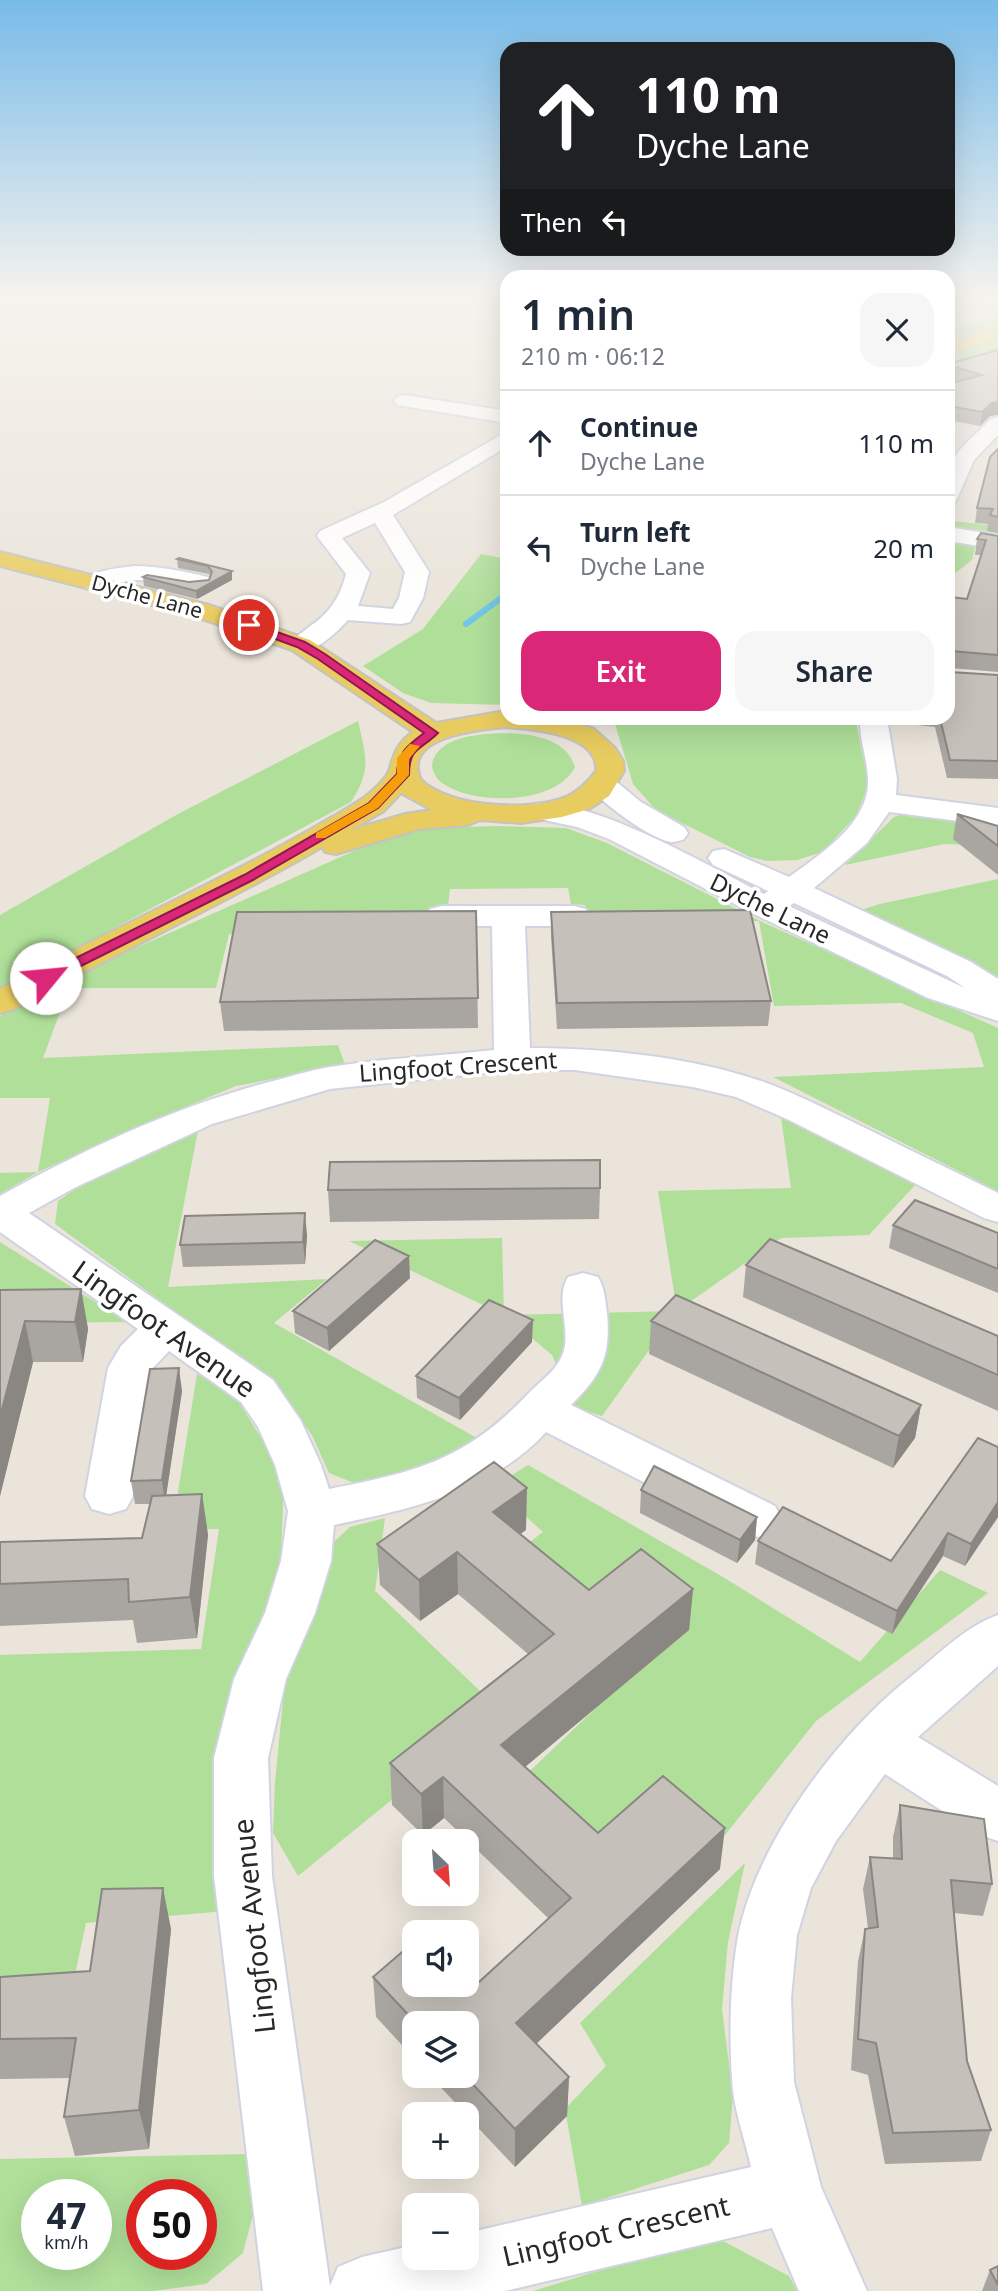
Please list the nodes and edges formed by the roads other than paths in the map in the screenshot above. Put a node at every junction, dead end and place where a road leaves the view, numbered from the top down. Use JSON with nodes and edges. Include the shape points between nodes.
{"nodes":[{"id":1,"x":429,"y":405,"type":"edge"},
{"id":2,"x":500,"y":416,"type":"edge"},
{"id":3,"x":998,"y":423,"type":"edge"},
{"id":4,"x":500,"y":442,"type":"edge"},
{"id":5,"x":955,"y":479,"type":"edge"},
{"id":6,"x":380,"y":512,"type":"junction"},
{"id":7,"x":955,"y":535,"type":"edge"},
{"id":8,"x":998,"y":542,"type":"edge"},
{"id":9,"x":0,"y":559,"type":"edge"},
{"id":10,"x":199,"y":582,"type":"edge"},
{"id":11,"x":94,"y":583,"type":"junction"},
{"id":12,"x":342,"y":612,"type":"junction"},
{"id":13,"x":301,"y":645,"type":"junction"},
{"id":14,"x":500,"y":720,"type":"edge"},
{"id":15,"x":584,"y":725,"type":"edge"},
{"id":16,"x":872,"y":725,"type":"edge"},
{"id":17,"x":432,"y":733,"type":"junction"},
{"id":18,"x":403,"y":775,"type":"junction"},
{"id":19,"x":603,"y":785,"type":"junction"},
{"id":20,"x":998,"y":800,"type":"edge"},
{"id":21,"x":879,"y":802,"type":"junction"},
{"id":22,"x":541,"y":811,"type":"junction"},
{"id":23,"x":961,"y":812,"type":"junction"},
{"id":24,"x":487,"y":814,"type":"junction"},
{"id":25,"x":998,"y":817,"type":"edge"},
{"id":26,"x":249,"y":877,"type":"junction"},
{"id":27,"x":778,"y":899,"type":"junction"},
{"id":28,"x":442,"y":916,"type":"edge"},
{"id":29,"x":508,"y":916,"type":"junction"},
{"id":30,"x":574,"y":916,"type":"edge"},
{"id":31,"x":998,"y":994,"type":"edge"},
{"id":32,"x":0,"y":1003,"type":"edge"},
{"id":33,"x":998,"y":1010,"type":"edge"},
{"id":34,"x":512,"y":1059,"type":"junction"},
{"id":35,"x":998,"y":1209,"type":"edge"},
{"id":36,"x":0,"y":1213,"type":"edge"},
{"id":37,"x":583,"y":1287,"type":"dead end"},
{"id":38,"x":164,"y":1328,"type":"junction"},
{"id":39,"x":541,"y":1410,"type":"junction"},
{"id":40,"x":109,"y":1496,"type":"dead end"},
{"id":41,"x":312,"y":1511,"type":"junction"},
{"id":42,"x":758,"y":1519,"type":"edge"},
{"id":43,"x":998,"y":1636,"type":"edge"},
{"id":44,"x":879,"y":1741,"type":"junction"},
{"id":45,"x":998,"y":1816,"type":"edge"},
{"id":46,"x":789,"y":2191,"type":"junction"},
{"id":47,"x":298,"y":2291,"type":"edge"},
{"id":48,"x":362,"y":2291,"type":"edge"},
{"id":49,"x":832,"y":2291,"type":"edge"}],
"edges":[{"from":1,"to":2,"type":"street"},
{"from":3,"to":5,"type":"street","via":[[964,458]]},
{"from":4,"to":6,"type":"street"},
{"from":6,"to":12,"type":"street","via":[[328,536],[358,573],[354,592]]},
{"from":6,"to":12,"type":"street","via":[[417,572],[411,598],[401,617]]},
{"from":7,"to":8,"type":"street"},
{"from":9,"to":11,"type":"main road","name":"Dyche Lane"},
{"from":10,"to":11,"type":"street","via":[[139,571]]},
{"from":11,"to":13,"type":"main road","name":"Dyche Lane","via":[[200,610]]},
{"from":12,"to":13,"type":"street"},
{"from":13,"to":17,"type":"main road","name":"Dyche Lane"},
{"from":14,"to":17,"type":"main road"},
{"from":15,"to":19,"type":"main road","via":[[610,760]]},
{"from":16,"to":21,"type":"street","via":[[884,790]]},
{"from":17,"to":18,"type":"main road","via":[[403,758]]},
{"from":18,"to":24,"type":"main road","name":"Dyche Lane","via":[[415,791],[452,808]]},
{"from":18,"to":26,"type":"main road","via":[[373,805]]},
{"from":19,"to":22,"type":"main road","name":"Dyche Lane","via":[[586,798]]},
{"from":19,"to":27,"type":"street","name":"Dyche Lane","via":[[629,808]]},
{"from":20,"to":23,"type":"street","via":[[971,803]]},
{"from":21,"to":23,"type":"street"},
{"from":21,"to":27,"type":"street","via":[[850,844]]},
{"from":22,"to":24,"type":"main road","name":"Dyche Lane"},
{"from":22,"to":27,"type":"street","name":"Dyche Lane","via":[[585,820]]},
{"from":23,"to":25,"type":"street"},
{"from":24,"to":26,"type":"main road","via":[[416,820]]},
{"from":26,"to":32,"type":"main road"},
{"from":27,"to":31,"type":"street","name":"Dyche Lane","via":[[959,970]]},
{"from":27,"to":33,"type":"street","name":"Dyche Lane","via":[[940,991]]},
{"from":28,"to":29,"type":"street"},
{"from":29,"to":30,"type":"street"},
{"from":29,"to":34,"type":"street"},
{"from":34,"to":35,"type":"street","name":"Lingfoot Crescent","via":[[627,1065],[748,1089]]},
{"from":34,"to":36,"type":"street","name":"Lingfoot Crescent","via":[[329,1078],[264,1095],[148,1137]]},
{"from":36,"to":38,"type":"street","name":"Lingfoot Avenue"},
{"from":37,"to":39,"type":"street","via":[[582,1363]]},
{"from":38,"to":40,"type":"street","via":[[130,1368]]},
{"from":38,"to":41,"type":"street","name":"Lingfoot Avenue","via":[[257,1391],[278,1421]]},
{"from":39,"to":41,"type":"street","via":[[497,1452],[458,1475],[421,1489]]},
{"from":39,"to":42,"type":"street"},
{"from":41,"to":47,"type":"street","name":"Lingfoot Avenue","via":[[306,1561],[290,1613],[260,1679],[241,1758],[243,1876]]},
{"from":43,"to":44,"type":"street","via":[[911,1708]]},
{"from":44,"to":45,"type":"street"},
{"from":44,"to":46,"type":"street","via":[[816,1823],[784,1882],[768,1935],[761,1998],[763,2082]]},
{"from":46,"to":48,"type":"street","name":"Lingfoot Crescent"},
{"from":46,"to":49,"type":"street"}]}
